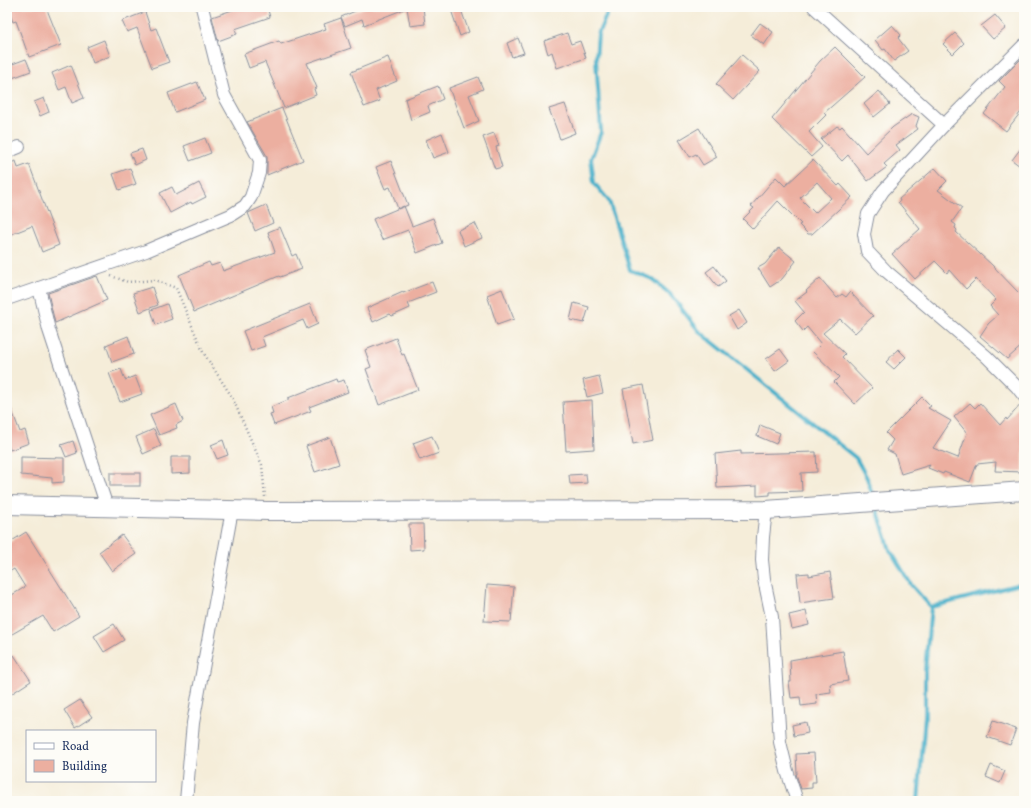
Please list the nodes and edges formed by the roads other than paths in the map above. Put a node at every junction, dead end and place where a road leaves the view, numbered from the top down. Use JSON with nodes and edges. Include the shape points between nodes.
{"nodes":[{"id":1,"x":202,"y":7,"type":"edge"},
{"id":2,"x":814,"y":7,"type":"edge"},
{"id":3,"x":1024,"y":46,"type":"edge"},
{"id":4,"x":944,"y":125,"type":"junction"},
{"id":5,"x":19,"y":147,"type":"dead end"},
{"id":6,"x":7,"y":152,"type":"edge"},
{"id":7,"x":39,"y":288,"type":"junction"},
{"id":8,"x":7,"y":299,"type":"edge"},
{"id":9,"x":1024,"y":396,"type":"edge"},
{"id":10,"x":1024,"y":492,"type":"edge"},
{"id":11,"x":7,"y":505,"type":"edge"},
{"id":12,"x":108,"y":507,"type":"junction"},
{"id":13,"x":232,"y":510,"type":"junction"},
{"id":14,"x":766,"y":510,"type":"junction"},
{"id":15,"x":186,"y":801,"type":"edge"},
{"id":16,"x":797,"y":801,"type":"edge"}],
"edges":[{"from":1,"to":7,"type":"street","via":[[224,95],[260,160],[252,197],[245,206],[231,215],[146,251]]},
{"from":2,"to":4,"type":"street"},
{"from":3,"to":4,"type":"street"},
{"from":4,"to":9,"type":"street","via":[[883,191],[868,214],[864,234],[867,251],[886,271],[986,356]]},
{"from":5,"to":6,"type":"street"},
{"from":7,"to":8,"type":"street"},
{"from":7,"to":12,"type":"street","via":[[49,330]]},
{"from":10,"to":14,"type":"street"},
{"from":11,"to":12,"type":"street"},
{"from":12,"to":13,"type":"street"},
{"from":13,"to":14,"type":"street"},
{"from":13,"to":15,"type":"street","via":[[193,723]]},
{"from":14,"to":16,"type":"street","via":[[762,560],[773,623],[780,742]]}]}
